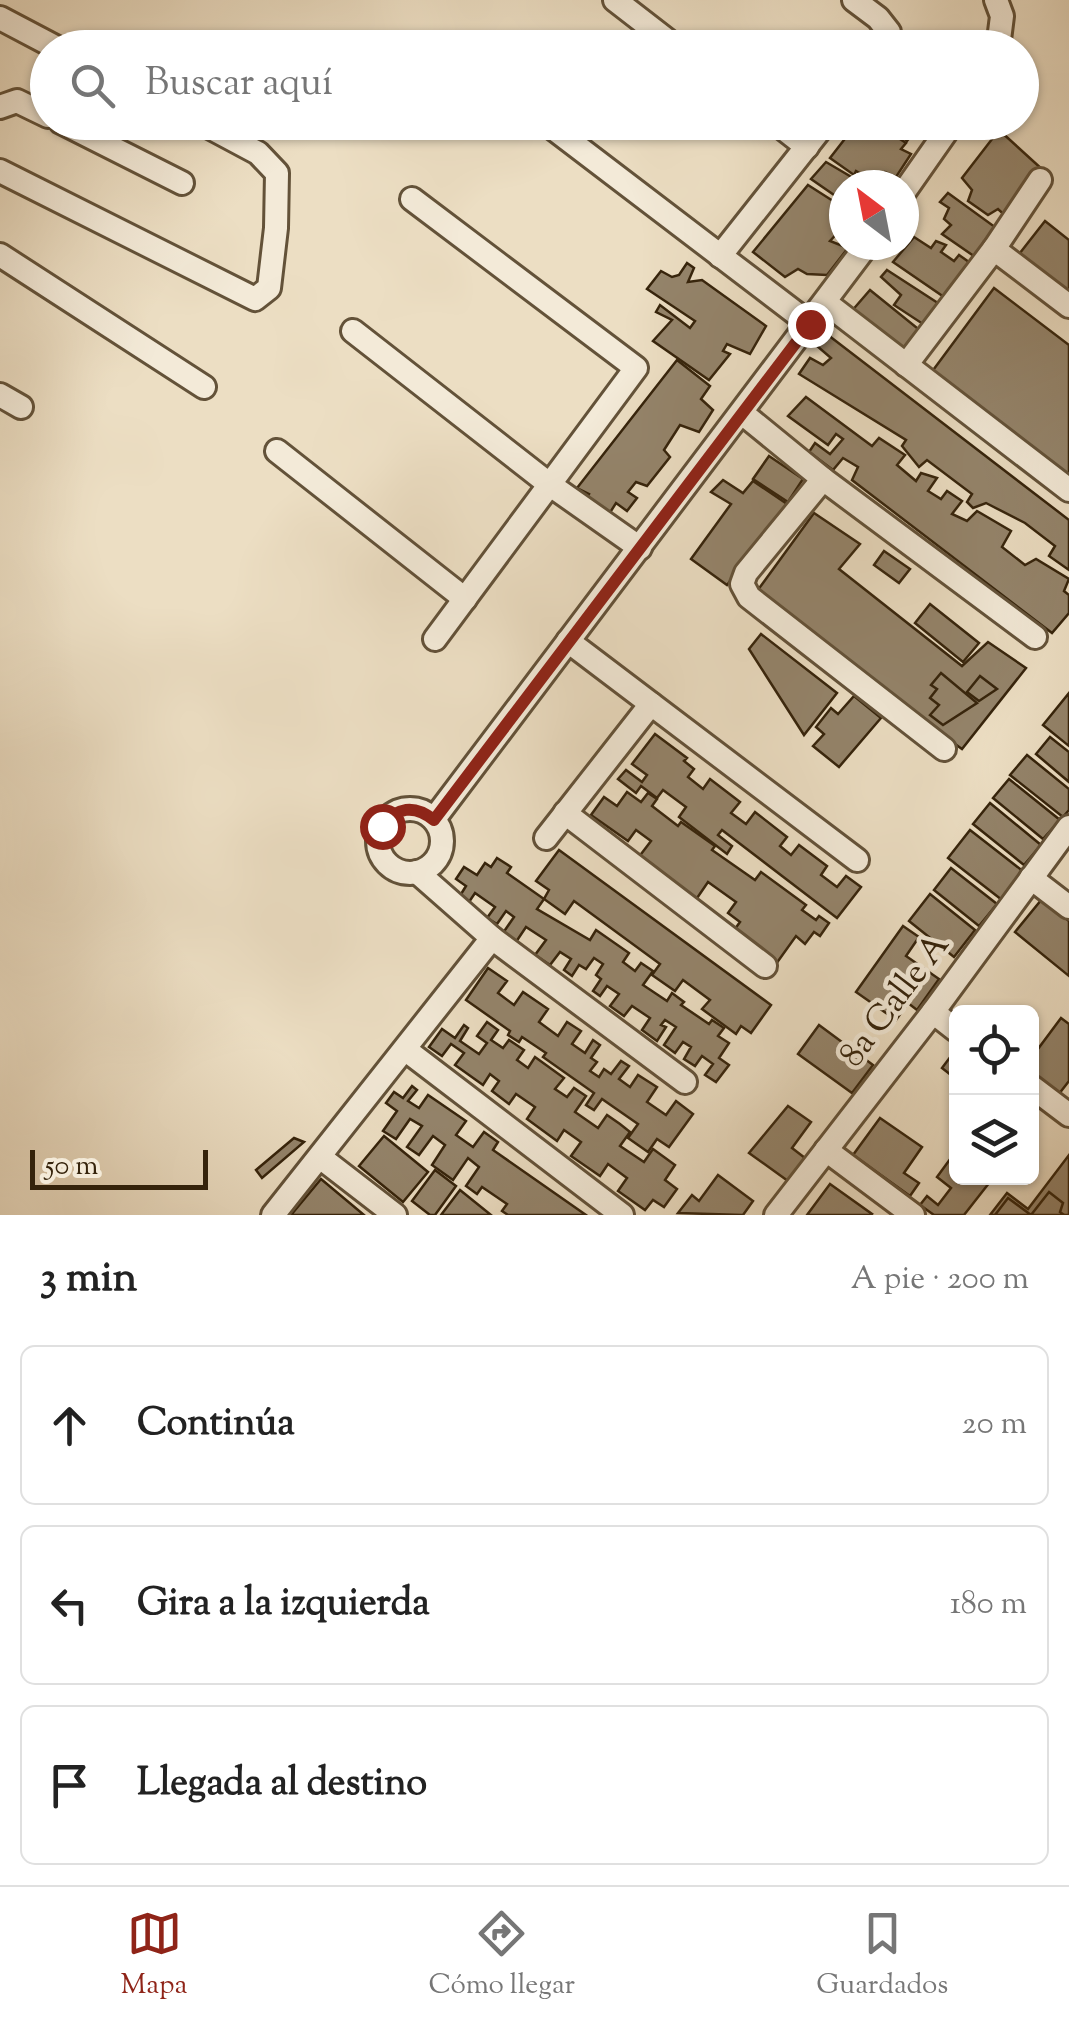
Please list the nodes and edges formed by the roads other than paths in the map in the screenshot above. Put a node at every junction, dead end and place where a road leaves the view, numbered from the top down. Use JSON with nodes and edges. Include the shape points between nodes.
{"nodes":[{"id":1,"x":615,"y":0,"type":"edge"},
{"id":2,"x":854,"y":0,"type":"edge"},
{"id":3,"x":996,"y":0,"type":"edge"},
{"id":4,"x":0,"y":18,"type":"edge"},
{"id":5,"x":654,"y":30,"type":"edge"},
{"id":6,"x":887,"y":30,"type":"edge"},
{"id":7,"x":1000,"y":30,"type":"edge"},
{"id":8,"x":30,"y":34,"type":"edge"},
{"id":9,"x":0,"y":107,"type":"edge"},
{"id":10,"x":30,"y":107,"type":"edge"},
{"id":11,"x":97,"y":140,"type":"edge"},
{"id":12,"x":234,"y":140,"type":"edge"},
{"id":13,"x":569,"y":140,"type":"edge"},
{"id":14,"x":798,"y":140,"type":"edge"},
{"id":15,"x":812,"y":140,"type":"edge"},
{"id":16,"x":940,"y":140,"type":"edge"},
{"id":17,"x":807,"y":147,"type":"junction"},
{"id":18,"x":0,"y":171,"type":"edge"},
{"id":19,"x":919,"y":171,"type":"edge"},
{"id":20,"x":1040,"y":180,"type":"dead end"},
{"id":21,"x":182,"y":182,"type":"dead end"},
{"id":22,"x":412,"y":199,"type":"dead end"},
{"id":23,"x":994,"y":249,"type":"junction"},
{"id":24,"x":0,"y":255,"type":"edge"},
{"id":25,"x":720,"y":256,"type":"junction"},
{"id":26,"x":856,"y":260,"type":"edge"},
{"id":27,"x":826,"y":303,"type":"junction"},
{"id":28,"x":1069,"y":306,"type":"edge"},
{"id":29,"x":810,"y":324,"type":"junction"},
{"id":30,"x":352,"y":331,"type":"dead end"},
{"id":31,"x":906,"y":365,"type":"junction"},
{"id":32,"x":204,"y":388,"type":"dead end"},
{"id":33,"x":742,"y":413,"type":"junction"},
{"id":34,"x":277,"y":451,"type":"dead end"},
{"id":35,"x":823,"y":479,"type":"junction"},
{"id":36,"x":549,"y":484,"type":"junction"},
{"id":37,"x":1069,"y":490,"type":"edge"},
{"id":38,"x":640,"y":548,"type":"junction"},
{"id":39,"x":465,"y":599,"type":"junction"},
{"id":40,"x":1036,"y":637,"type":"dead end"},
{"id":41,"x":435,"y":639,"type":"dead end"},
{"id":42,"x":568,"y":641,"type":"junction"},
{"id":43,"x":651,"y":704,"type":"junction"},
{"id":44,"x":944,"y":749,"type":"dead end"},
{"id":45,"x":565,"y":813,"type":"junction"},
{"id":46,"x":434,"y":820,"type":"junction"},
{"id":47,"x":1069,"y":827,"type":"edge"},
{"id":48,"x":546,"y":838,"type":"dead end"},
{"id":49,"x":857,"y":860,"type":"dead end"},
{"id":50,"x":416,"y":872,"type":"junction"},
{"id":51,"x":1031,"y":878,"type":"junction"},
{"id":52,"x":1069,"y":907,"type":"edge"},
{"id":53,"x":492,"y":938,"type":"junction"},
{"id":54,"x":765,"y":966,"type":"dead end"},
{"id":55,"x":933,"y":1012,"type":"junction"},
{"id":56,"x":949,"y":1025,"type":"edge"},
{"id":57,"x":406,"y":1050,"type":"junction"},
{"id":58,"x":685,"y":1082,"type":"dead end"},
{"id":59,"x":1039,"y":1091,"type":"edge"},
{"id":60,"x":1069,"y":1115,"type":"edge"},
{"id":61,"x":826,"y":1150,"type":"junction"},
{"id":62,"x":320,"y":1157,"type":"junction"},
{"id":63,"x":273,"y":1215,"type":"edge"},
{"id":64,"x":395,"y":1215,"type":"edge"},
{"id":65,"x":622,"y":1215,"type":"edge"},
{"id":66,"x":776,"y":1215,"type":"edge"},
{"id":67,"x":913,"y":1215,"type":"edge"}],
"edges":[{"from":1,"to":5,"type":"street"},
{"from":2,"to":6,"type":"street"},
{"from":3,"to":7,"type":"street"},
{"from":4,"to":8,"type":"street"},
{"from":9,"to":10,"type":"street","via":[[17,101]]},
{"from":11,"to":21,"type":"street"},
{"from":12,"to":18,"type":"street","via":[[277,173],[268,288],[255,300]]},
{"from":13,"to":25,"type":"street"},
{"from":14,"to":17,"type":"street"},
{"from":15,"to":17,"type":"street"},
{"from":16,"to":19,"type":"street"},
{"from":17,"to":25,"type":"street"},
{"from":20,"to":23,"type":"street"},
{"from":22,"to":36,"type":"street","via":[[636,368]]},
{"from":23,"to":28,"type":"street"},
{"from":23,"to":31,"type":"street"},
{"from":24,"to":32,"type":"street"},
{"from":25,"to":29,"type":"street"},
{"from":26,"to":27,"type":"street"},
{"from":27,"to":29,"type":"street"},
{"from":27,"to":31,"type":"street"},
{"from":29,"to":33,"type":"street"},
{"from":30,"to":36,"type":"street"},
{"from":31,"to":37,"type":"street"},
{"from":33,"to":35,"type":"street"},
{"from":33,"to":38,"type":"street"},
{"from":34,"to":39,"type":"street"},
{"from":35,"to":40,"type":"street"},
{"from":35,"to":44,"type":"street","via":[[742,584],[750,597]]},
{"from":36,"to":38,"type":"street"},
{"from":36,"to":39,"type":"street"},
{"from":38,"to":42,"type":"street"},
{"from":39,"to":41,"type":"street"},
{"from":42,"to":43,"type":"street"},
{"from":42,"to":46,"type":"street"},
{"from":43,"to":45,"type":"street"},
{"from":43,"to":49,"type":"street"},
{"from":45,"to":48,"type":"street"},
{"from":45,"to":54,"type":"street"},
{"from":46,"to":50,"type":"street","via":[[441,851]]},
{"from":46,"to":50,"type":"street","via":[[400,810],[378,837],[378,850],[393,869]]},
{"from":47,"to":51,"type":"street","name":"8a Calle A"},
{"from":50,"to":53,"type":"street"},
{"from":51,"to":52,"type":"street"},
{"from":51,"to":55,"type":"street","name":"8a Calle A"},
{"from":53,"to":57,"type":"street"},
{"from":53,"to":58,"type":"street"},
{"from":55,"to":56,"type":"street"},
{"from":55,"to":61,"type":"street","name":"8a Calle A"},
{"from":57,"to":62,"type":"street"},
{"from":57,"to":65,"type":"street"},
{"from":59,"to":60,"type":"street"},
{"from":61,"to":66,"type":"street","name":"8a Calle A"},
{"from":61,"to":67,"type":"street"},
{"from":62,"to":63,"type":"street"},
{"from":62,"to":64,"type":"street"}]}
